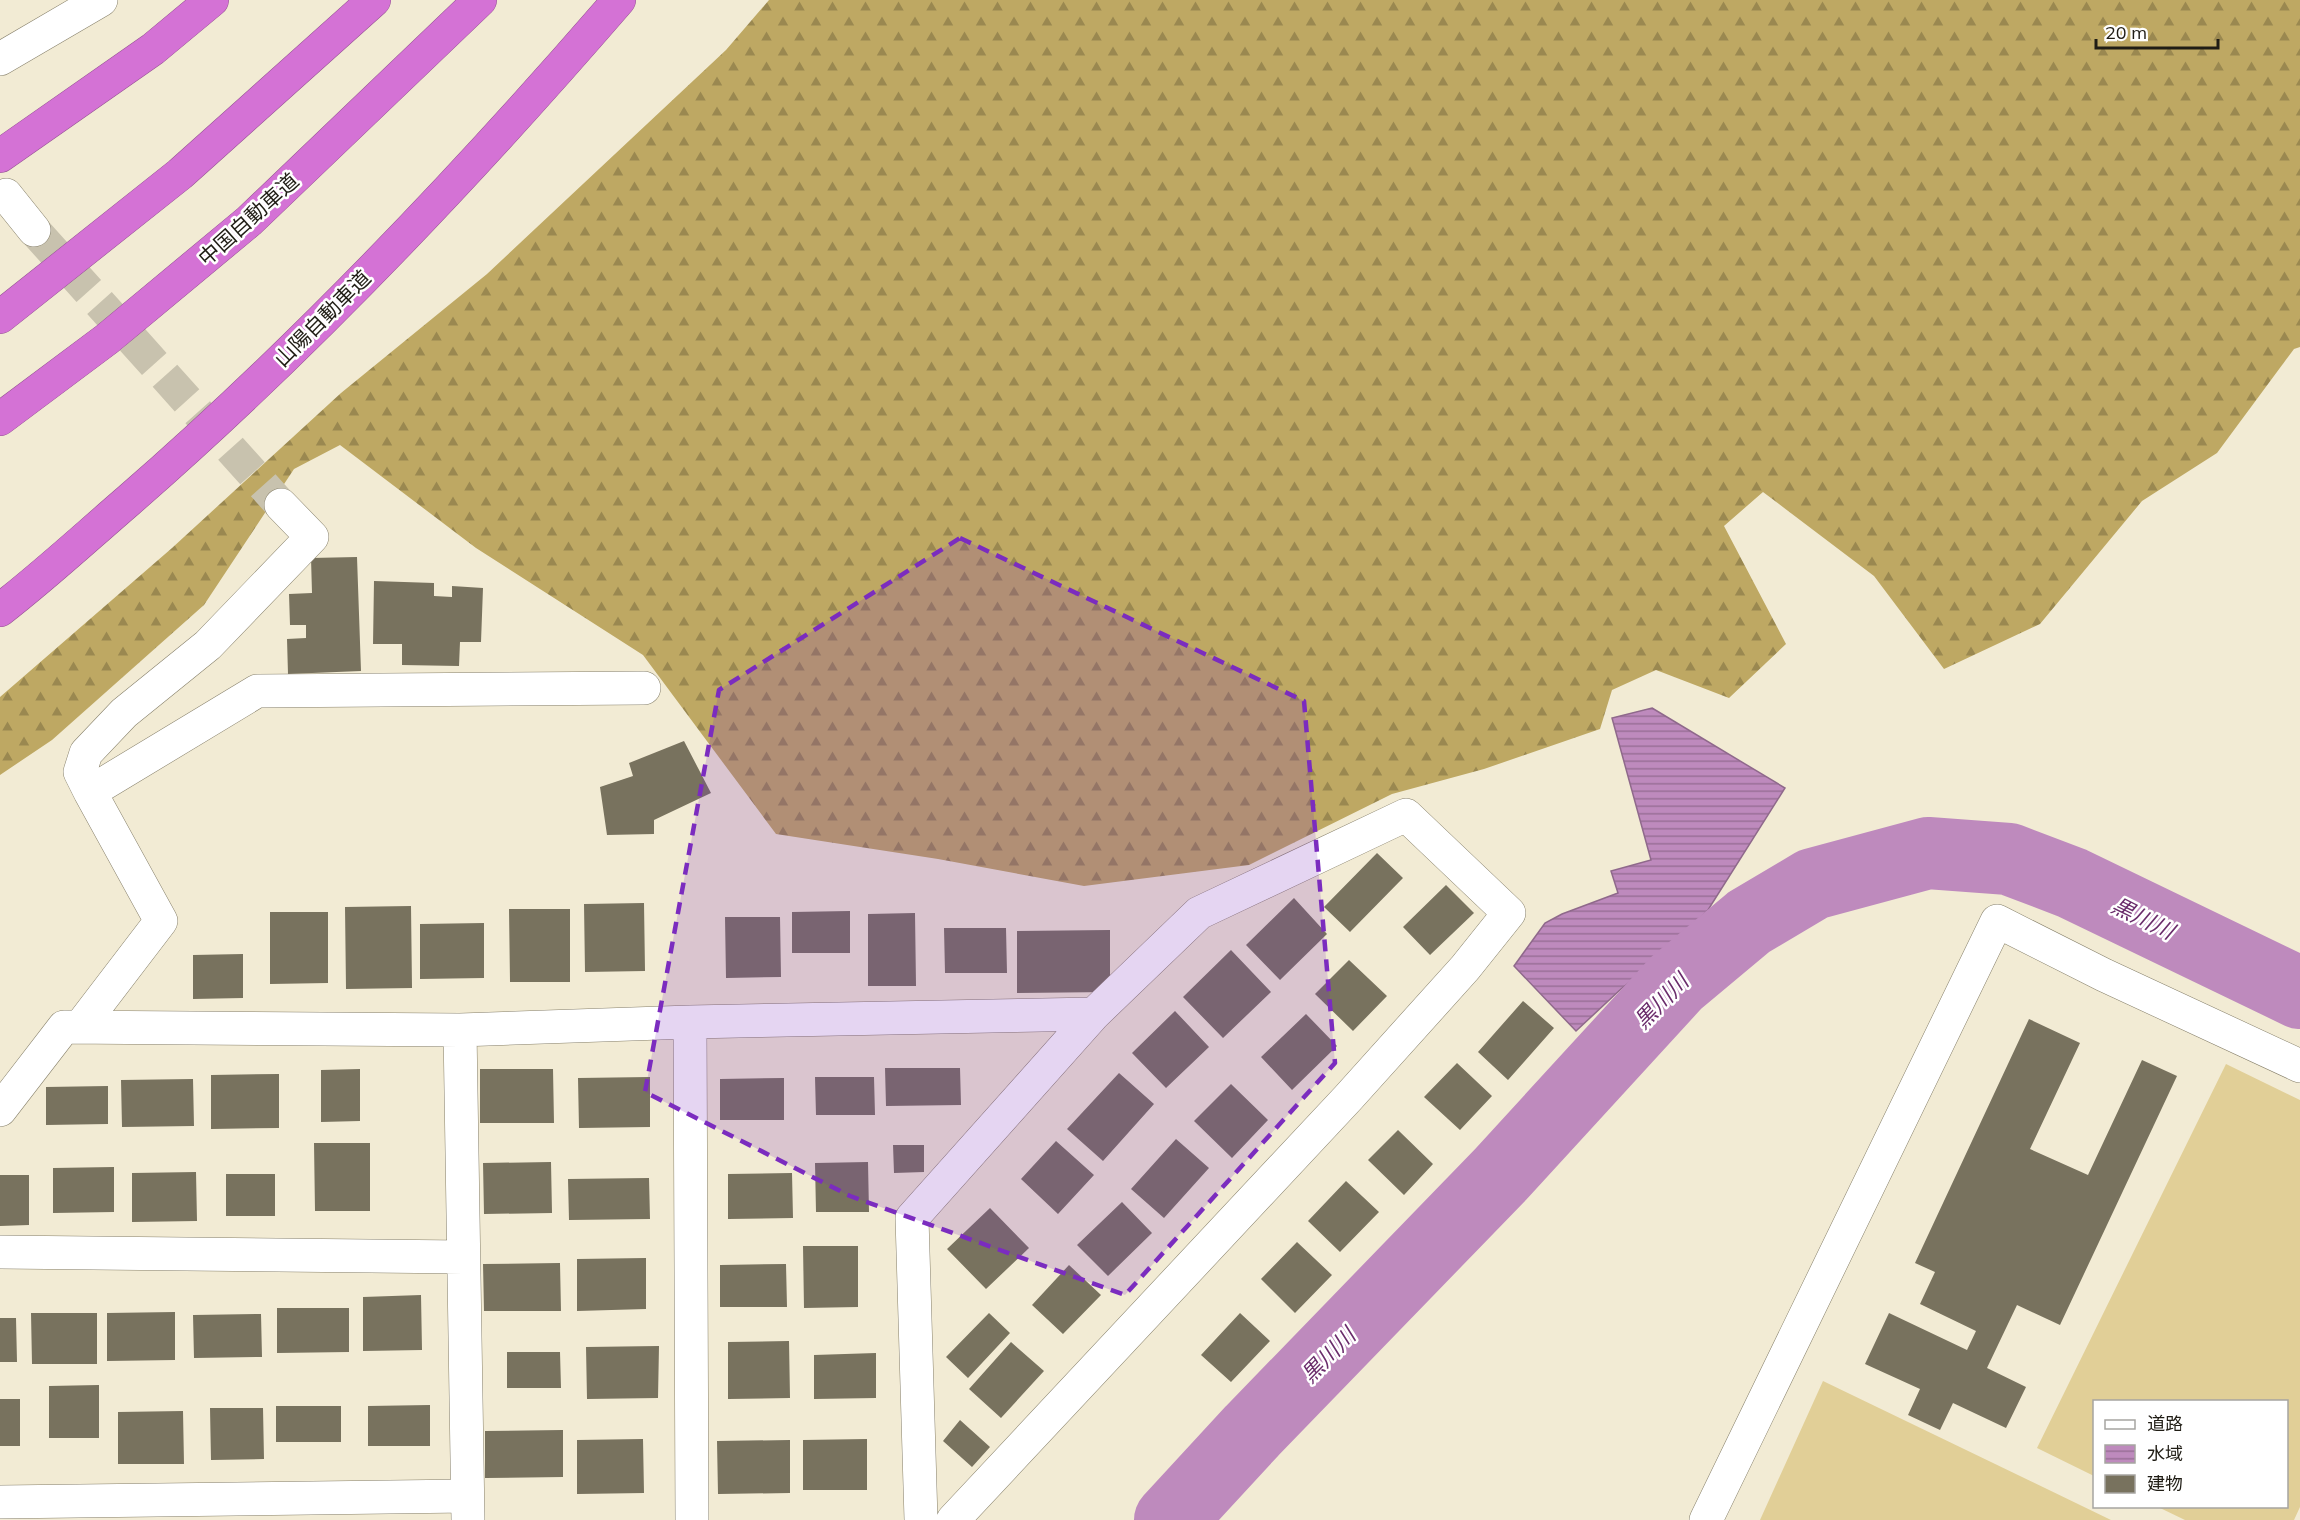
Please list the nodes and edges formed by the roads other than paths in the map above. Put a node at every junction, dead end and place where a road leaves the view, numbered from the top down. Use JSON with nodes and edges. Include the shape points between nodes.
{"nodes":[{"id":1,"x":101,"y":0,"type":"edge"},
{"id":2,"x":212,"y":0,"type":"edge"},
{"id":3,"x":374,"y":0,"type":"edge"},
{"id":4,"x":480,"y":0,"type":"edge"},
{"id":5,"x":619,"y":0,"type":"edge"},
{"id":6,"x":0,"y":59,"type":"edge"},
{"id":7,"x":0,"y":156,"type":"edge"},
{"id":8,"x":6,"y":195,"type":"dead end"},
{"id":9,"x":34,"y":230,"type":"tunnel mouth"},
{"id":10,"x":0,"y":317,"type":"edge"},
{"id":11,"x":0,"y":419,"type":"edge"},
{"id":12,"x":281,"y":505,"type":"tunnel mouth"},
{"id":13,"x":0,"y":610,"type":"edge"},
{"id":14,"x":644,"y":688,"type":"dead end"},
{"id":15,"x":90,"y":792,"type":"junction"},
{"id":16,"x":1094,"y":1014,"type":"junction"},
{"id":17,"x":690,"y":1022,"type":"junction"},
{"id":18,"x":80,"y":1027,"type":"junction"},
{"id":19,"x":460,"y":1030,"type":"junction"},
{"id":20,"x":2300,"y":1066,"type":"edge"},
{"id":21,"x":0,"y":1110,"type":"edge"},
{"id":22,"x":0,"y":1252,"type":"edge"},
{"id":23,"x":464,"y":1257,"type":"junction"},
{"id":24,"x":0,"y":1502,"type":"edge"},
{"id":25,"x":468,"y":1508,"type":"edge"},
{"id":26,"x":692,"y":1520,"type":"edge"},
{"id":27,"x":921,"y":1520,"type":"edge"},
{"id":28,"x":953,"y":1520,"type":"edge"},
{"id":29,"x":1706,"y":1520,"type":"edge"}],
"edges":[{"from":1,"to":6,"type":"street"},
{"from":2,"to":7,"type":"highway","via":[[153,49]]},
{"from":3,"to":10,"type":"highway","via":[[180,174]]},
{"from":4,"to":11,"type":"highway","name":"中国自動車道","via":[[249,221],[108,339]]},
{"from":5,"to":13,"type":"highway","name":"山陽自動車道","via":[[398,243],[299,342],[208,431]]},
{"from":8,"to":9,"type":"street"},
{"from":12,"to":15,"type":"street","via":[[312,537],[208,645],[124,713],[86,753],[80,772]]},
{"from":14,"to":15,"type":"street","via":[[257,691]]},
{"from":15,"to":18,"type":"street","via":[[161,921]]},
{"from":16,"to":17,"type":"street"},
{"from":16,"to":27,"type":"street","via":[[912,1218]]},
{"from":16,"to":28,"type":"street","via":[[1199,913],[1406,815],[1509,913],[1348,1098]]},
{"from":17,"to":19,"type":"street"},
{"from":17,"to":26,"type":"street"},
{"from":18,"to":19,"type":"street"},
{"from":18,"to":21,"type":"street","via":[[64,1027]]},
{"from":19,"to":23,"type":"street"},
{"from":20,"to":29,"type":"street","via":[[1996,921]]},
{"from":22,"to":23,"type":"street"},
{"from":23,"to":25,"type":"street"},
{"from":24,"to":25,"type":"street"}]}
